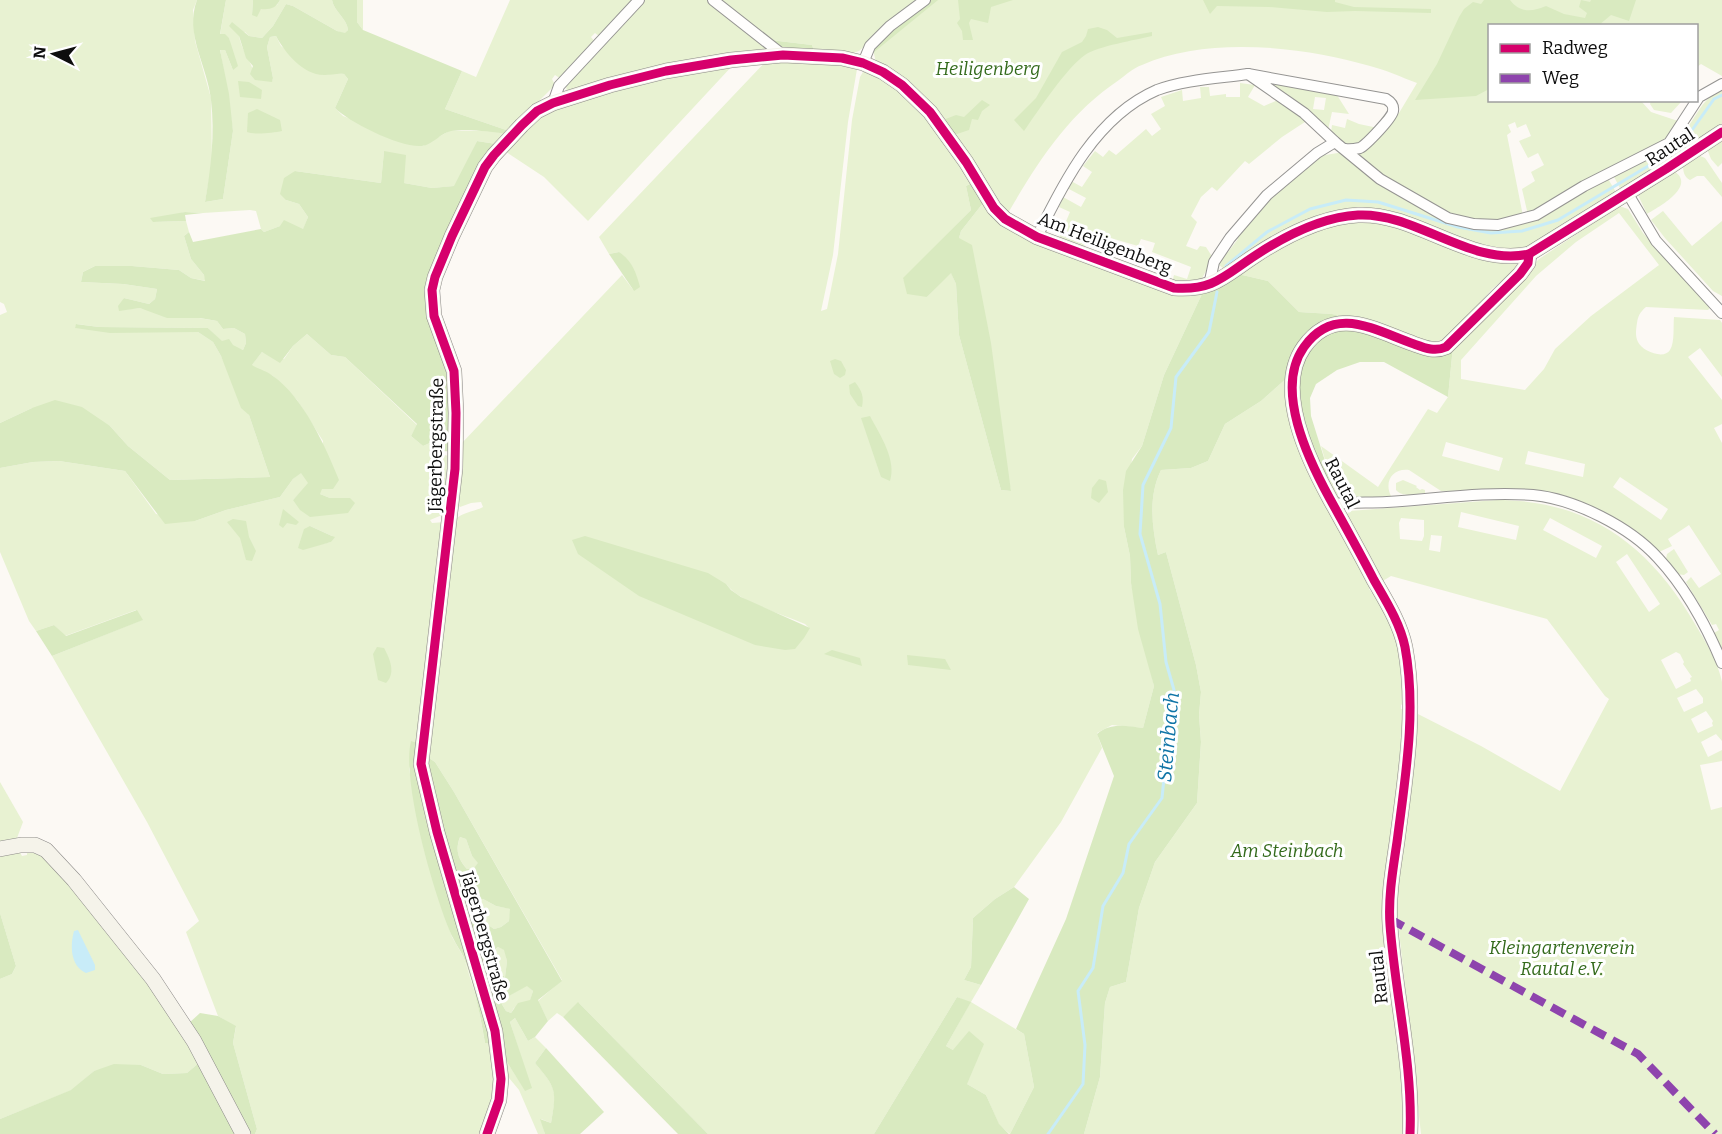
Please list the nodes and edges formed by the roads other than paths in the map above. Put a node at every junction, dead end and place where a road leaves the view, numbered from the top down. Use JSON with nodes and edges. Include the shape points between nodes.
{"nodes":[{"id":1,"x":639,"y":0,"type":"edge"},
{"id":2,"x":713,"y":0,"type":"edge"},
{"id":3,"x":925,"y":0,"type":"edge"},
{"id":4,"x":783,"y":55,"type":"junction"},
{"id":5,"x":862,"y":63,"type":"junction"},
{"id":6,"x":1248,"y":74,"type":"junction"},
{"id":7,"x":1722,"y":84,"type":"edge"},
{"id":8,"x":1698,"y":99,"type":"edge"},
{"id":9,"x":1696,"y":102,"type":"edge"},
{"id":10,"x":553,"y":103,"type":"junction"},
{"id":11,"x":1722,"y":132,"type":"edge"},
{"id":12,"x":1335,"y":142,"type":"junction"},
{"id":13,"x":1345,"y":149,"type":"junction"},
{"id":14,"x":1628,"y":194,"type":"junction"},
{"id":15,"x":1037,"y":237,"type":"junction"},
{"id":16,"x":1530,"y":254,"type":"junction"},
{"id":17,"x":1209,"y":285,"type":"junction"},
{"id":18,"x":1717,"y":303,"type":"edge"},
{"id":19,"x":1722,"y":313,"type":"edge"},
{"id":20,"x":1333,"y":504,"type":"junction"},
{"id":21,"x":1722,"y":663,"type":"edge"},
{"id":22,"x":0,"y":849,"type":"edge"},
{"id":23,"x":243,"y":1134,"type":"edge"},
{"id":24,"x":487,"y":1134,"type":"edge"},
{"id":25,"x":1410,"y":1134,"type":"edge"}],
"edges":[{"from":1,"to":10,"type":"street","name":"Jägerbergstraße","via":[[559,86]]},
{"from":2,"to":4,"type":"street"},
{"from":3,"to":5,"type":"street","via":[[870,46]]},
{"from":4,"to":5,"type":"street","name":"Jägerbergstraße","via":[[822,55]]},
{"from":4,"to":10,"type":"street","name":"Jägerbergstraße","via":[[666,71]]},
{"from":5,"to":15,"type":"street","name":"Am Heiligenberg","via":[[902,85],[930,112],[994,208]]},
{"from":6,"to":12,"type":"street","via":[[1305,112]]},
{"from":6,"to":13,"type":"street","name":"Am Heiligenberg","via":[[1390,102],[1393,113],[1366,144]]},
{"from":6,"to":15,"type":"street","name":"Am Heiligenberg","via":[[1158,90],[1120,114],[1071,173]]},
{"from":7,"to":8,"type":"street","name":"Rautal"},
{"from":9,"to":13,"type":"street","name":"Rautal","via":[[1669,143],[1536,215],[1498,225],[1448,218],[1380,179]]},
{"from":10,"to":24,"type":"street","name":"Jägerbergstraße","via":[[522,125],[485,167],[452,236],[432,290],[434,316],[454,371],[455,469],[421,764],[495,1031],[501,1079],[499,1100]]},
{"from":11,"to":14,"type":"street","name":"Rautal"},
{"from":12,"to":13,"type":"street"},
{"from":12,"to":17,"type":"street","via":[[1293,172],[1261,202],[1214,262]]},
{"from":14,"to":16,"type":"street","name":"Rautal"},
{"from":14,"to":18,"type":"street","via":[[1656,241]]},
{"from":15,"to":17,"type":"street","name":"Am Heiligenberg","via":[[1174,288]]},
{"from":16,"to":17,"type":"street","name":"Am Heiligenberg","via":[[1512,256],[1471,249],[1392,220],[1356,215],[1323,222],[1288,237]]},
{"from":16,"to":20,"type":"street","name":"Rautal","via":[[1520,274],[1451,344],[1441,349],[1428,349],[1350,322],[1323,329],[1306,345],[1293,370],[1293,402],[1305,444]]},
{"from":18,"to":19,"type":"street"},
{"from":20,"to":21,"type":"street","via":[[1509,494],[1558,499],[1584,508],[1635,538],[1658,558],[1690,600]]},
{"from":20,"to":25,"type":"street","name":"Rautal","via":[[1392,612],[1404,647],[1410,707],[1390,924],[1409,1089]]},
{"from":22,"to":23,"type":"street","via":[[21,845],[41,848],[74,880],[153,979],[194,1041]]}]}
